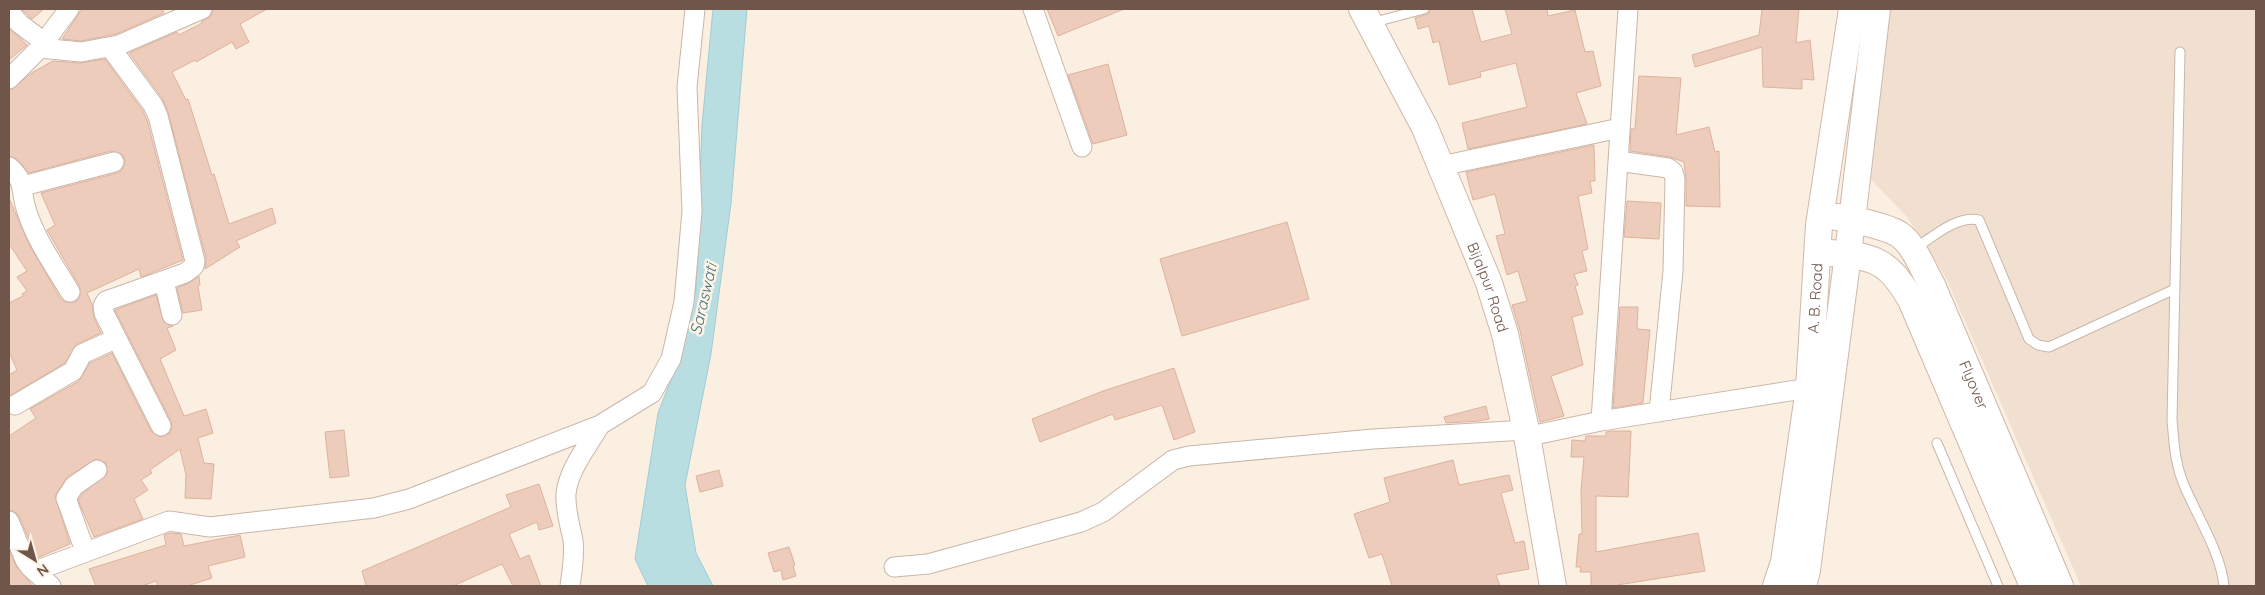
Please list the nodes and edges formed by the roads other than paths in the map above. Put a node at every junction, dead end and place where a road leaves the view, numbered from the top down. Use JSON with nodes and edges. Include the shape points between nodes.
{"nodes":[{"id":1,"x":69,"y":9,"type":"edge"},
{"id":2,"x":202,"y":9,"type":"edge"},
{"id":3,"x":696,"y":9,"type":"edge"},
{"id":4,"x":1033,"y":9,"type":"edge"},
{"id":5,"x":1424,"y":9,"type":"edge"},
{"id":6,"x":1628,"y":9,"type":"edge"},
{"id":7,"x":1852,"y":9,"type":"edge"},
{"id":8,"x":1877,"y":9,"type":"edge"},
{"id":9,"x":9,"y":12,"type":"edge"},
{"id":10,"x":1366,"y":16,"type":"edge"},
{"id":11,"x":42,"y":45,"type":"junction"},
{"id":12,"x":110,"y":47,"type":"junction"},
{"id":13,"x":2180,"y":52,"type":"dead end"},
{"id":14,"x":9,"y":79,"type":"edge"},
{"id":15,"x":1620,"y":128,"type":"junction"},
{"id":16,"x":1082,"y":147,"type":"dead end"},
{"id":17,"x":1618,"y":161,"type":"junction"},
{"id":18,"x":114,"y":162,"type":"dead end"},
{"id":19,"x":1441,"y":166,"type":"junction"},
{"id":20,"x":9,"y":167,"type":"edge"},
{"id":21,"x":23,"y":186,"type":"junction"},
{"id":22,"x":1821,"y":216,"type":"junction"},
{"id":23,"x":1852,"y":218,"type":"junction"},
{"id":24,"x":1913,"y":250,"type":"junction"},
{"id":25,"x":1818,"y":252,"type":"junction"},
{"id":26,"x":1848,"y":254,"type":"junction"},
{"id":27,"x":164,"y":281,"type":"junction"},
{"id":28,"x":2175,"y":289,"type":"junction"},
{"id":29,"x":70,"y":292,"type":"dead end"},
{"id":30,"x":172,"y":315,"type":"dead end"},
{"id":31,"x":115,"y":339,"type":"junction"},
{"id":32,"x":1809,"y":388,"type":"junction"},
{"id":33,"x":15,"y":405,"type":"dead end"},
{"id":34,"x":1659,"y":412,"type":"junction"},
{"id":35,"x":1601,"y":421,"type":"junction"},
{"id":36,"x":600,"y":425,"type":"junction"},
{"id":37,"x":161,"y":426,"type":"dead end"},
{"id":38,"x":1526,"y":434,"type":"junction"},
{"id":39,"x":1937,"y":443,"type":"dead end"},
{"id":40,"x":97,"y":470,"type":"dead end"},
{"id":41,"x":9,"y":521,"type":"edge"},
{"id":42,"x":85,"y":551,"type":"junction"},
{"id":43,"x":894,"y":566,"type":"dead end"},
{"id":44,"x":35,"y":571,"type":"junction"},
{"id":45,"x":51,"y":586,"type":"edge"},
{"id":46,"x":570,"y":586,"type":"edge"},
{"id":47,"x":1553,"y":586,"type":"edge"},
{"id":48,"x":1776,"y":586,"type":"edge"},
{"id":49,"x":1802,"y":586,"type":"edge"},
{"id":50,"x":1998,"y":586,"type":"edge"},
{"id":51,"x":2033,"y":586,"type":"edge"},
{"id":52,"x":2060,"y":586,"type":"edge"},
{"id":53,"x":2224,"y":586,"type":"edge"}],
"edges":[{"from":1,"to":11,"type":"street"},
{"from":2,"to":12,"type":"street"},
{"from":3,"to":36,"type":"street","via":[[687,87],[692,211],[684,302],[671,359],[652,393]]},
{"from":4,"to":16,"type":"street"},
{"from":5,"to":10,"type":"lane"},
{"from":6,"to":15,"type":"street"},
{"from":7,"to":22,"type":"main road","name":"A. B. Road"},
{"from":8,"to":23,"type":"main road"},
{"from":9,"to":11,"type":"street"},
{"from":10,"to":19,"type":"main road","name":"Bijalpur Road","via":[[1425,128]]},
{"from":11,"to":12,"type":"street","via":[[80,52]]},
{"from":11,"to":14,"type":"street"},
{"from":12,"to":27,"type":"street","via":[[158,116],[195,261],[190,270]]},
{"from":13,"to":28,"type":"lane"},
{"from":15,"to":17,"type":"street"},
{"from":15,"to":19,"type":"street"},
{"from":17,"to":34,"type":"street","via":[[1668,168],[1675,179],[1673,271]]},
{"from":17,"to":35,"type":"street"},
{"from":18,"to":21,"type":"street"},
{"from":19,"to":38,"type":"main road","name":"Bijalpur Road","via":[[1489,283],[1505,334]]},
{"from":20,"to":21,"type":"street"},
{"from":21,"to":29,"type":"street","via":[[31,223]]},
{"from":22,"to":23,"type":"main road","name":"Flyover"},
{"from":22,"to":25,"type":"main road","name":"A. B. Road"},
{"from":23,"to":24,"type":"main road","name":"Flyover","via":[[1900,235]]},
{"from":23,"to":26,"type":"main road","name":"A. B. Road"},
{"from":24,"to":28,"type":"lane","via":[[1960,220],[1978,220],[2029,339],[2049,347]]},
{"from":24,"to":52,"type":"main road","name":"Flyover","via":[[1932,285]]},
{"from":25,"to":26,"type":"main road","name":"Flyover"},
{"from":25,"to":32,"type":"main road","name":"A. B. Road"},
{"from":26,"to":49,"type":"main road","name":"A. B. Road","via":[[1807,570]]},
{"from":26,"to":51,"type":"main road","name":"Flyover","via":[[1879,261],[1899,278]]},
{"from":27,"to":30,"type":"street"},
{"from":27,"to":31,"type":"street","via":[[106,301],[104,313]]},
{"from":28,"to":53,"type":"lane","via":[[2172,420],[2175,459],[2219,563]]},
{"from":31,"to":33,"type":"street","via":[[82,354],[74,371]]},
{"from":31,"to":37,"type":"street"},
{"from":32,"to":34,"type":"street"},
{"from":32,"to":48,"type":"main road","name":"A. B. Road","via":[[1784,562]]},
{"from":34,"to":35,"type":"street"},
{"from":35,"to":38,"type":"street"},
{"from":36,"to":42,"type":"street","via":[[409,499],[374,508],[210,526],[169,521]]},
{"from":36,"to":46,"type":"street","via":[[570,476],[566,493],[574,560]]},
{"from":38,"to":43,"type":"street","via":[[1373,438],[1189,456],[1174,460],[1103,512],[1081,522],[928,564]]},
{"from":38,"to":47,"type":"main road","name":"Bijalpur Road"},
{"from":39,"to":50,"type":"lane"},
{"from":40,"to":42,"type":"street","via":[[74,486],[66,498]]},
{"from":41,"to":44,"type":"street","via":[[25,560]]},
{"from":42,"to":44,"type":"street"},
{"from":44,"to":45,"type":"street"}]}
